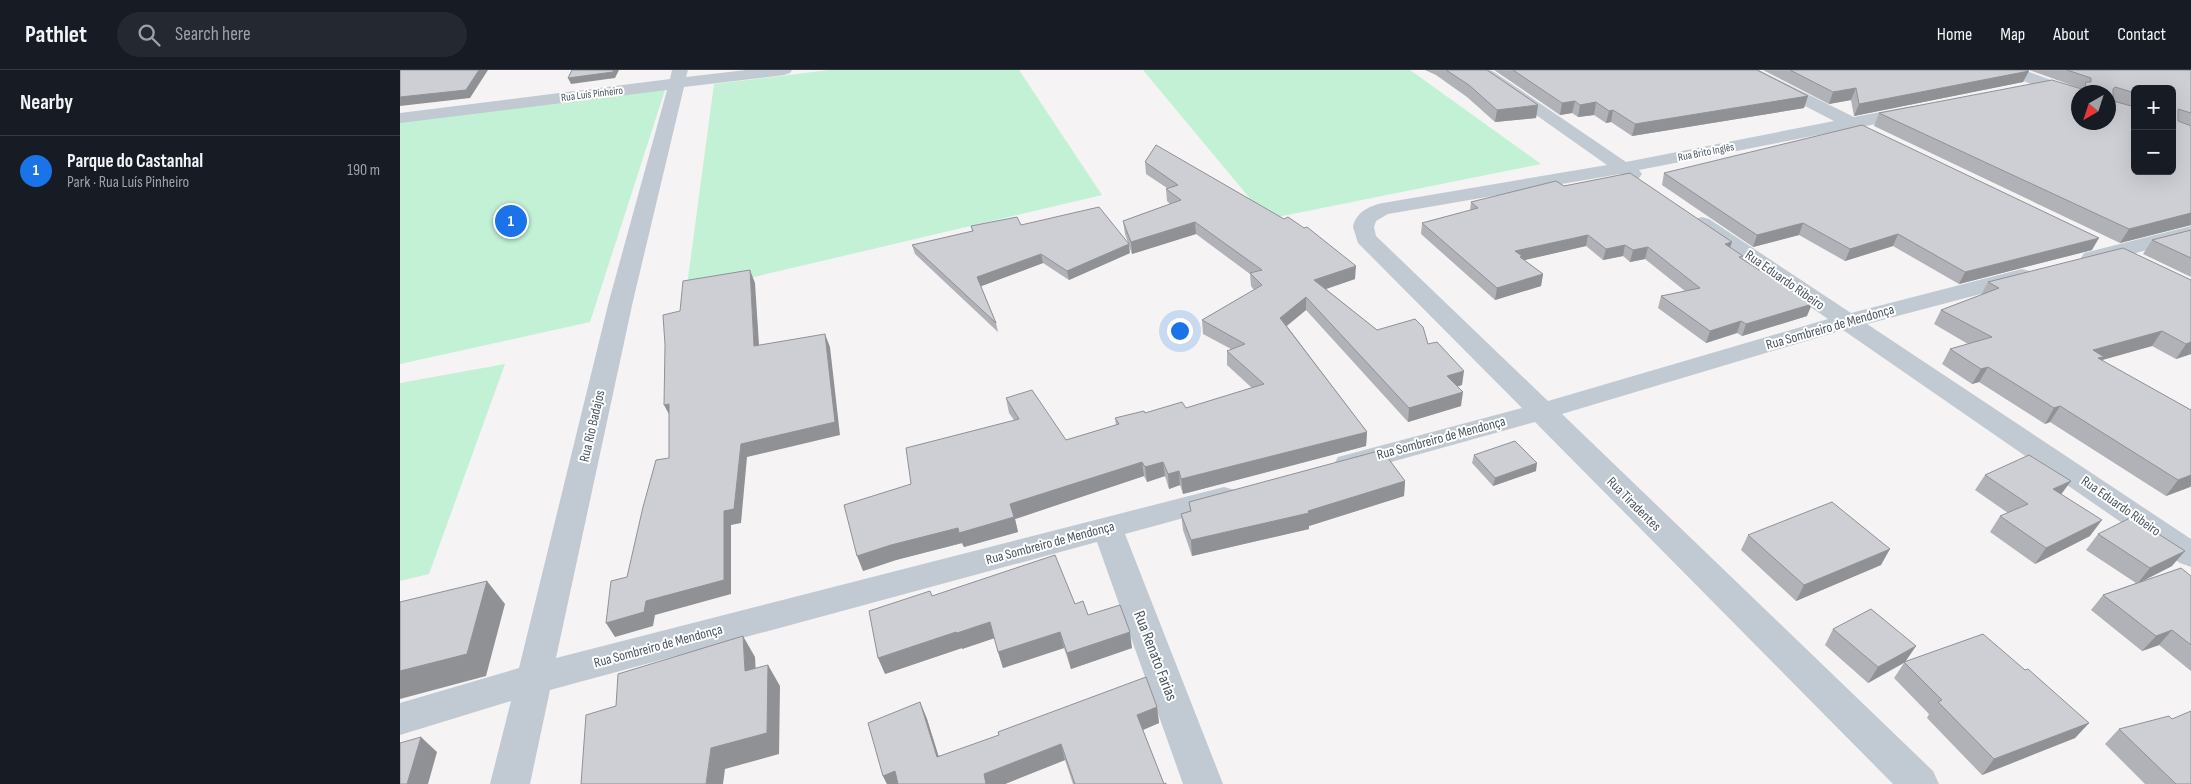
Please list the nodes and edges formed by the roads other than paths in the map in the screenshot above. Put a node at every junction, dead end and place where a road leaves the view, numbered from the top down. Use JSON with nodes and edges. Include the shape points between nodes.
{"nodes":[{"id":1,"x":784,"y":70,"type":"edge"},
{"id":2,"x":1480,"y":70,"type":"edge"},
{"id":3,"x":1747,"y":70,"type":"edge"},
{"id":4,"x":1770,"y":70,"type":"edge"},
{"id":5,"x":2009,"y":70,"type":"edge"},
{"id":6,"x":678,"y":77,"type":"edge"},
{"id":7,"x":2046,"y":85,"type":"junction"},
{"id":8,"x":2016,"y":90,"type":"edge"},
{"id":9,"x":2071,"y":94,"type":"edge"},
{"id":10,"x":1930,"y":108,"type":"edge"},
{"id":11,"x":400,"y":118,"type":"edge"},
{"id":12,"x":1852,"y":124,"type":"junction"},
{"id":13,"x":1873,"y":127,"type":"junction"},
{"id":14,"x":1898,"y":132,"type":"edge"},
{"id":15,"x":1623,"y":168,"type":"junction"},
{"id":16,"x":1648,"y":185,"type":"edge"},
{"id":17,"x":1681,"y":208,"type":"edge"},
{"id":18,"x":1368,"y":218,"type":"joint"},
{"id":19,"x":2191,"y":232,"type":"edge"},
{"id":20,"x":1845,"y":322,"type":"junction"},
{"id":21,"x":1540,"y":412,"type":"junction"},
{"id":22,"x":1319,"y":471,"type":"edge"},
{"id":23,"x":1251,"y":489,"type":"edge"},
{"id":24,"x":1107,"y":528,"type":"junction"},
{"id":25,"x":2191,"y":555,"type":"edge"},
{"id":26,"x":534,"y":679,"type":"junction"},
{"id":27,"x":400,"y":719,"type":"edge"},
{"id":28,"x":510,"y":784,"type":"edge"},
{"id":29,"x":1203,"y":784,"type":"edge"},
{"id":30,"x":1918,"y":784,"type":"edge"}],
"edges":[{"from":1,"to":6,"type":"street","name":"Rua Luís Pinheiro"},
{"from":2,"to":15,"type":"street"},
{"from":3,"to":12,"type":"street"},
{"from":4,"to":13,"type":"street"},
{"from":5,"to":7,"type":"street"},
{"from":6,"to":11,"type":"street","name":"Rua Luís Pinheiro"},
{"from":6,"to":26,"type":"street","name":"Rua Rio Badajos","via":[[621,301]]},
{"from":7,"to":8,"type":"street"},
{"from":7,"to":9,"type":"street"},
{"from":10,"to":13,"type":"street"},
{"from":12,"to":13,"type":"street"},
{"from":12,"to":15,"type":"street","name":"Rua Brito Inglês"},
{"from":13,"to":14,"type":"street"},
{"from":15,"to":16,"type":"street"},
{"from":15,"to":18,"type":"street","name":"Rua Brito Inglês","via":[[1398,206],[1374,212]]},
{"from":17,"to":20,"type":"street","name":"Rua Eduardo Ribeiro"},
{"from":18,"to":21,"type":"street","name":"Rua Tiradentes","via":[[1362,230],[1366,238]]},
{"from":19,"to":20,"type":"street","name":"Rua Sombreiro de Mendonça"},
{"from":20,"to":21,"type":"street","name":"Rua Sombreiro de Mendonça"},
{"from":20,"to":25,"type":"street","name":"Rua Eduardo Ribeiro"},
{"from":21,"to":22,"type":"street","name":"Rua Sombreiro de Mendonça"},
{"from":21,"to":30,"type":"street","name":"Rua Tiradentes"},
{"from":23,"to":24,"type":"street","name":"Rua Sombreiro de Mendonça"},
{"from":24,"to":26,"type":"street","name":"Rua Sombreiro de Mendonça"},
{"from":24,"to":29,"type":"street","name":"Rua Renato Farias"},
{"from":26,"to":27,"type":"street","name":"Rua Sombreiro de Mendonça"},
{"from":26,"to":28,"type":"street","name":"Rua Rio Badajos"}]}
